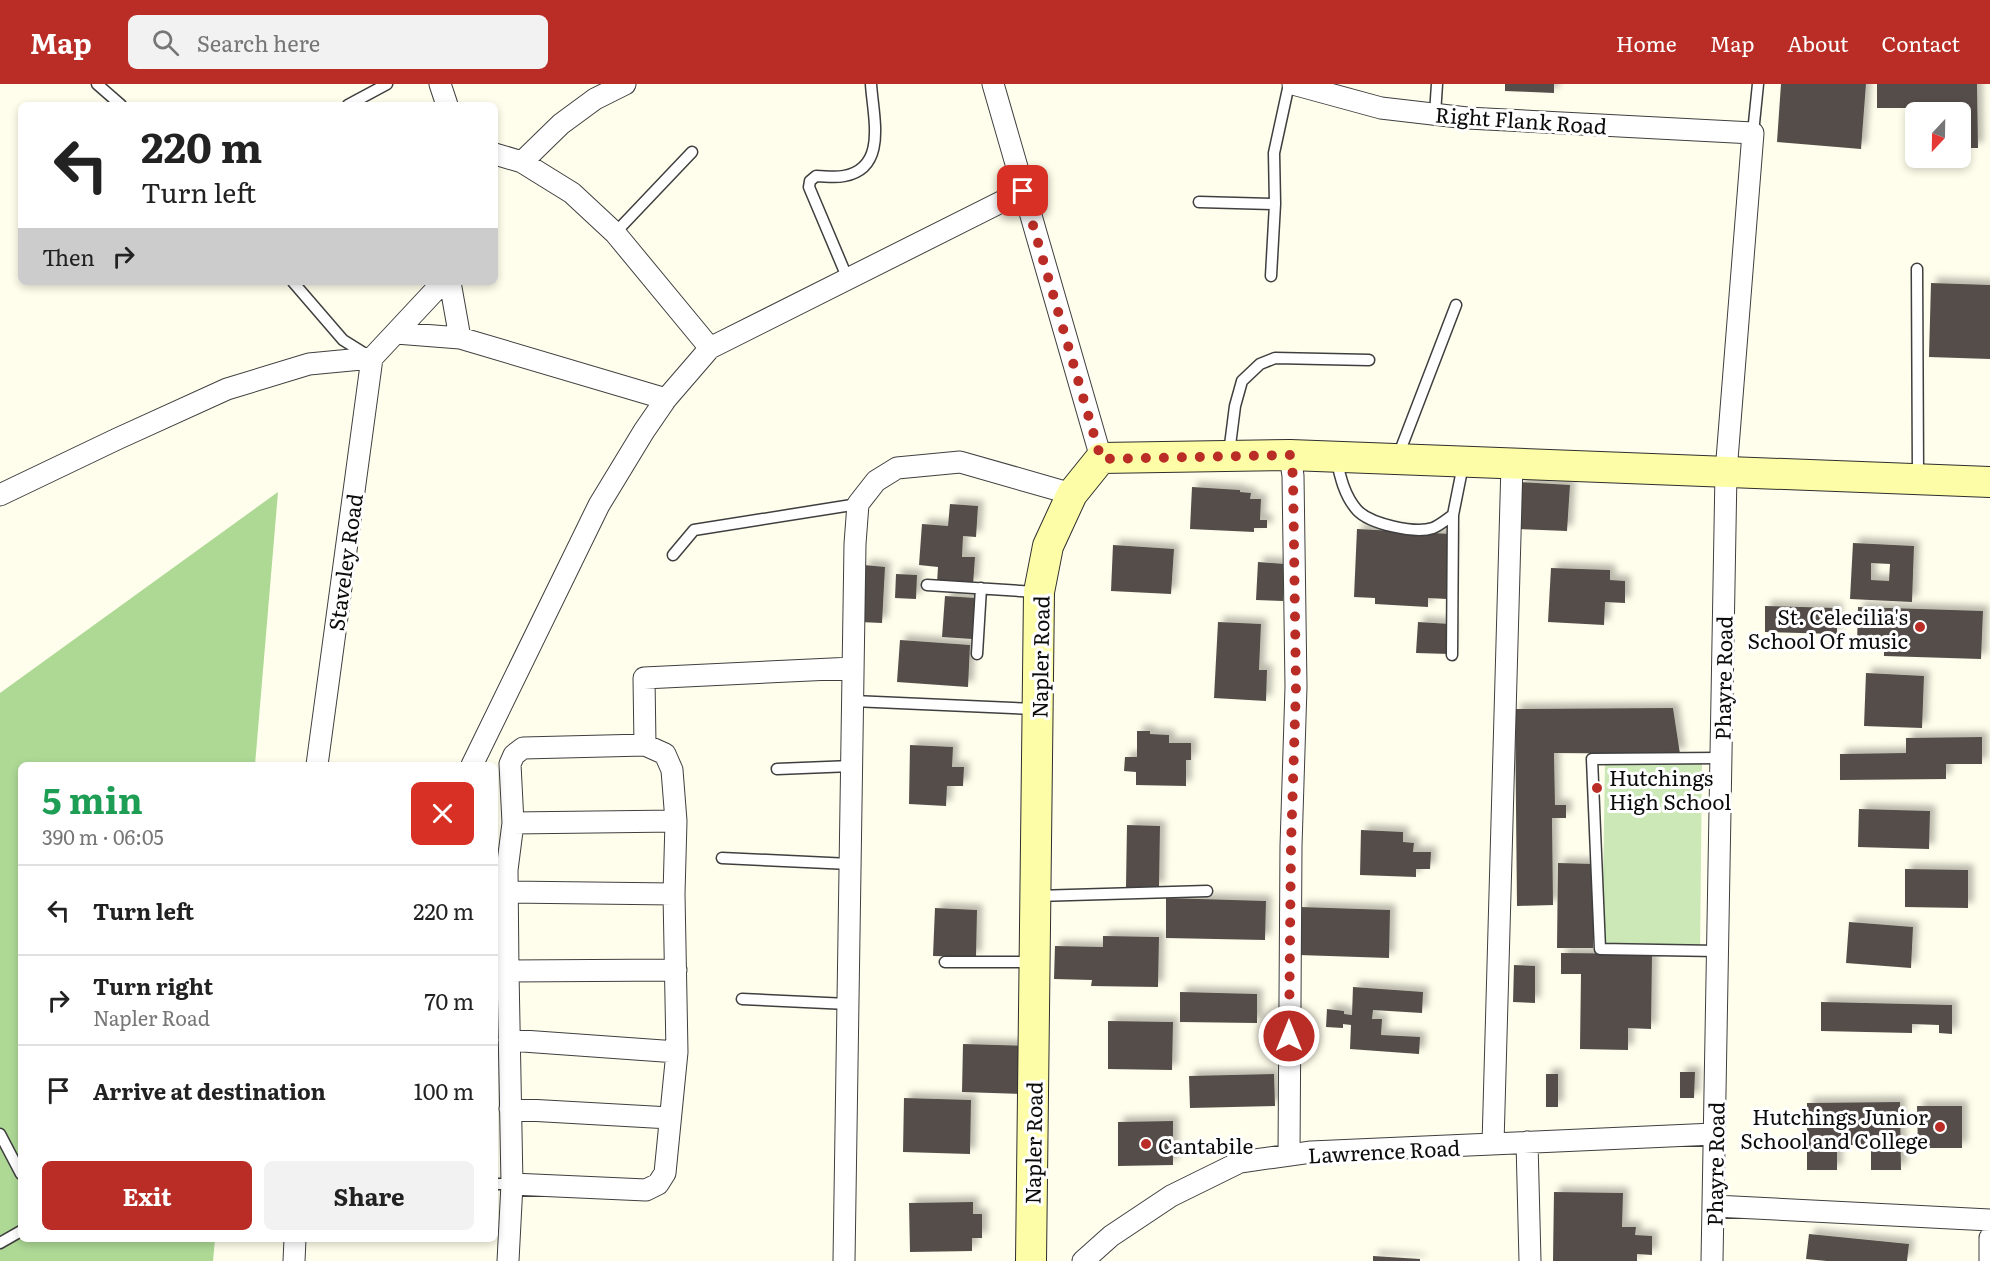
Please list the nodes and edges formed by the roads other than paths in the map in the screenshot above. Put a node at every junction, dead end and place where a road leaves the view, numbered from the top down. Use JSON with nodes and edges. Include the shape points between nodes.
{"nodes":[{"id":1,"x":97,"y":84,"type":"edge"},
{"id":2,"x":387,"y":84,"type":"edge"},
{"id":3,"x":440,"y":84,"type":"edge"},
{"id":4,"x":625,"y":84,"type":"edge"},
{"id":5,"x":871,"y":84,"type":"edge"},
{"id":6,"x":993,"y":84,"type":"edge"},
{"id":7,"x":1291,"y":84,"type":"edge"},
{"id":8,"x":1437,"y":84,"type":"edge"},
{"id":9,"x":1758,"y":84,"type":"edge"},
{"id":10,"x":118,"y":102,"type":"edge"},
{"id":11,"x":354,"y":102,"type":"edge"},
{"id":12,"x":446,"y":102,"type":"edge"},
{"id":13,"x":1435,"y":114,"type":"junction"},
{"id":14,"x":1753,"y":133,"type":"junction"},
{"id":15,"x":692,"y":152,"type":"dead end"},
{"id":16,"x":498,"y":155,"type":"edge"},
{"id":17,"x":522,"y":162,"type":"junction"},
{"id":18,"x":1023,"y":191,"type":"junction"},
{"id":19,"x":1199,"y":202,"type":"dead end"},
{"id":20,"x":1275,"y":204,"type":"junction"},
{"id":21,"x":615,"y":233,"type":"junction"},
{"id":22,"x":1917,"y":269,"type":"dead end"},
{"id":23,"x":1271,"y":276,"type":"dead end"},
{"id":24,"x":847,"y":277,"type":"junction"},
{"id":25,"x":296,"y":285,"type":"edge"},
{"id":26,"x":440,"y":285,"type":"edge"},
{"id":27,"x":451,"y":285,"type":"edge"},
{"id":28,"x":1456,"y":305,"type":"dead end"},
{"id":29,"x":396,"y":333,"type":"junction"},
{"id":30,"x":460,"y":338,"type":"junction"},
{"id":31,"x":710,"y":348,"type":"junction"},
{"id":32,"x":372,"y":358,"type":"junction"},
{"id":33,"x":1369,"y":360,"type":"dead end"},
{"id":34,"x":666,"y":399,"type":"junction"},
{"id":35,"x":1290,"y":455,"type":"junction"},
{"id":36,"x":1228,"y":456,"type":"junction"},
{"id":37,"x":1336,"y":457,"type":"junction"},
{"id":38,"x":1101,"y":459,"type":"junction"},
{"id":39,"x":1397,"y":459,"type":"junction"},
{"id":40,"x":1463,"y":462,"type":"junction"},
{"id":41,"x":1512,"y":464,"type":"junction"},
{"id":42,"x":1726,"y":472,"type":"junction"},
{"id":43,"x":1918,"y":479,"type":"junction"},
{"id":44,"x":1990,"y":482,"type":"edge"},
{"id":45,"x":1072,"y":494,"type":"junction"},
{"id":46,"x":0,"y":495,"type":"edge"},
{"id":47,"x":858,"y":504,"type":"junction"},
{"id":48,"x":1453,"y":515,"type":"junction"},
{"id":49,"x":673,"y":555,"type":"dead end"},
{"id":50,"x":927,"y":585,"type":"dead end"},
{"id":51,"x":981,"y":588,"type":"junction"},
{"id":52,"x":1039,"y":592,"type":"junction"},
{"id":53,"x":977,"y":654,"type":"dead end"},
{"id":54,"x":1452,"y":655,"type":"dead end"},
{"id":55,"x":853,"y":668,"type":"junction"},
{"id":56,"x":853,"y":701,"type":"junction"},
{"id":57,"x":1038,"y":709,"type":"junction"},
{"id":58,"x":645,"y":745,"type":"junction"},
{"id":59,"x":1721,"y":758,"type":"junction"},
{"id":60,"x":317,"y":762,"type":"edge"},
{"id":61,"x":473,"y":762,"type":"edge"},
{"id":62,"x":852,"y":766,"type":"junction"},
{"id":63,"x":777,"y":769,"type":"dead end"},
{"id":64,"x":676,"y":821,"type":"junction"},
{"id":65,"x":513,"y":823,"type":"junction"},
{"id":66,"x":722,"y":858,"type":"dead end"},
{"id":67,"x":850,"y":864,"type":"junction"},
{"id":68,"x":501,"y":872,"type":"edge"},
{"id":69,"x":1207,"y":891,"type":"dead end"},
{"id":70,"x":508,"y":892,"type":"junction"},
{"id":71,"x":674,"y":894,"type":"junction"},
{"id":72,"x":1035,"y":896,"type":"junction"},
{"id":73,"x":1717,"y":951,"type":"junction"},
{"id":74,"x":945,"y":962,"type":"dead end"},
{"id":75,"x":1035,"y":962,"type":"junction"},
{"id":76,"x":676,"y":970,"type":"junction"},
{"id":77,"x":508,"y":971,"type":"junction"},
{"id":78,"x":742,"y":999,"type":"dead end"},
{"id":79,"x":848,"y":1004,"type":"junction"},
{"id":80,"x":509,"y":1040,"type":"junction"},
{"id":81,"x":677,"y":1052,"type":"junction"},
{"id":82,"x":510,"y":1108,"type":"junction"},
{"id":83,"x":670,"y":1118,"type":"junction"},
{"id":84,"x":0,"y":1134,"type":"edge"},
{"id":85,"x":1714,"y":1134,"type":"junction"},
{"id":86,"x":1527,"y":1142,"type":"junction"},
{"id":87,"x":1493,"y":1144,"type":"junction"},
{"id":88,"x":1289,"y":1155,"type":"junction"},
{"id":89,"x":18,"y":1168,"type":"edge"},
{"id":90,"x":504,"y":1184,"type":"edge"},
{"id":91,"x":1713,"y":1206,"type":"junction"},
{"id":92,"x":1990,"y":1220,"type":"edge"},
{"id":93,"x":18,"y":1233,"type":"edge"},
{"id":94,"x":1990,"y":1238,"type":"edge"},
{"id":95,"x":295,"y":1242,"type":"edge"},
{"id":96,"x":0,"y":1243,"type":"edge"},
{"id":97,"x":294,"y":1261,"type":"edge"},
{"id":98,"x":508,"y":1261,"type":"edge"},
{"id":99,"x":844,"y":1261,"type":"edge"},
{"id":100,"x":1031,"y":1261,"type":"edge"},
{"id":101,"x":1083,"y":1261,"type":"edge"},
{"id":102,"x":1530,"y":1261,"type":"edge"},
{"id":103,"x":1712,"y":1261,"type":"edge"},
{"id":104,"x":1990,"y":1261,"type":"edge"}],
"edges":[{"from":1,"to":10,"type":"lane"},
{"from":2,"to":11,"type":"lane"},
{"from":3,"to":12,"type":"street"},
{"from":4,"to":17,"type":"street","via":[[586,105]]},
{"from":5,"to":24,"type":"lane","via":[[875,147],[871,161],[861,171],[846,176],[816,176],[809,187]]},
{"from":6,"to":18,"type":"street"},
{"from":7,"to":13,"type":"street","name":"Right Flank Road","via":[[1381,108]]},
{"from":7,"to":20,"type":"lane","via":[[1274,153]]},
{"from":8,"to":13,"type":"lane"},
{"from":9,"to":14,"type":"lane"},
{"from":13,"to":14,"type":"street","name":"Right Flank Road"},
{"from":14,"to":42,"type":"street","name":"Phayre Road"},
{"from":15,"to":21,"type":"lane"},
{"from":16,"to":17,"type":"street"},
{"from":17,"to":21,"type":"street","via":[[572,193]]},
{"from":18,"to":24,"type":"street"},
{"from":18,"to":38,"type":"street"},
{"from":19,"to":20,"type":"lane"},
{"from":20,"to":23,"type":"lane"},
{"from":21,"to":31,"type":"street"},
{"from":22,"to":43,"type":"lane"},
{"from":24,"to":31,"type":"street"},
{"from":25,"to":32,"type":"lane","via":[[343,340]]},
{"from":26,"to":29,"type":"street"},
{"from":27,"to":30,"type":"street"},
{"from":28,"to":39,"type":"lane"},
{"from":29,"to":30,"type":"street"},
{"from":29,"to":32,"type":"street"},
{"from":30,"to":34,"type":"street"},
{"from":31,"to":34,"type":"street"},
{"from":32,"to":46,"type":"street","via":[[309,364],[227,389]]},
{"from":32,"to":60,"type":"street","name":"Staveley Road"},
{"from":33,"to":36,"type":"lane","via":[[1275,358],[1260,363],[1242,381]]},
{"from":34,"to":61,"type":"street","via":[[599,505]]},
{"from":35,"to":36,"type":"street"},
{"from":35,"to":37,"type":"street"},
{"from":35,"to":88,"type":"street","via":[[1296,687]]},
{"from":36,"to":38,"type":"street"},
{"from":37,"to":39,"type":"street"},
{"from":37,"to":48,"type":"lane","via":[[1347,495],[1358,512],[1373,521],[1414,529],[1433,528]]},
{"from":38,"to":45,"type":"street","name":"Napler Road"},
{"from":39,"to":40,"type":"street"},
{"from":40,"to":41,"type":"street"},
{"from":40,"to":48,"type":"lane"},
{"from":41,"to":42,"type":"street"},
{"from":41,"to":87,"type":"street"},
{"from":42,"to":43,"type":"street"},
{"from":42,"to":59,"type":"street","name":"Phayre Road"},
{"from":43,"to":44,"type":"street"},
{"from":45,"to":47,"type":"street","via":[[960,462],[897,468],[876,481]]},
{"from":45,"to":52,"type":"street","name":"Napler Road","via":[[1048,546]]},
{"from":47,"to":49,"type":"lane","via":[[694,530]]},
{"from":47,"to":55,"type":"street"},
{"from":48,"to":54,"type":"lane"},
{"from":50,"to":51,"type":"lane"},
{"from":51,"to":52,"type":"lane"},
{"from":51,"to":53,"type":"lane"},
{"from":52,"to":57,"type":"street","name":"Napler Road"},
{"from":55,"to":56,"type":"street"},
{"from":55,"to":58,"type":"street","via":[[644,678]]},
{"from":56,"to":57,"type":"lane"},
{"from":56,"to":62,"type":"street"},
{"from":57,"to":72,"type":"street","name":"Napler Road"},
{"from":58,"to":64,"type":"street","via":[[665,753],[672,770]]},
{"from":58,"to":65,"type":"street","via":[[523,748],[514,754],[510,764]]},
{"from":59,"to":73,"type":"street","name":"Phayre Road"},
{"from":59,"to":73,"type":"lane","via":[[1592,759],[1600,949]]},
{"from":62,"to":63,"type":"lane"},
{"from":62,"to":67,"type":"street"},
{"from":64,"to":65,"type":"street"},
{"from":64,"to":71,"type":"street"},
{"from":65,"to":68,"type":"street"},
{"from":66,"to":67,"type":"lane"},
{"from":67,"to":79,"type":"street"},
{"from":68,"to":70,"type":"street"},
{"from":69,"to":72,"type":"lane"},
{"from":70,"to":71,"type":"street"},
{"from":70,"to":77,"type":"street"},
{"from":71,"to":76,"type":"street"},
{"from":72,"to":75,"type":"street","name":"Napler Road"},
{"from":73,"to":85,"type":"street","name":"Phayre Road"},
{"from":74,"to":75,"type":"lane"},
{"from":75,"to":100,"type":"street","name":"Napler Road"},
{"from":76,"to":77,"type":"street"},
{"from":76,"to":81,"type":"street"},
{"from":77,"to":80,"type":"street"},
{"from":78,"to":79,"type":"lane"},
{"from":79,"to":99,"type":"street"},
{"from":80,"to":81,"type":"street"},
{"from":80,"to":82,"type":"street"},
{"from":81,"to":83,"type":"street"},
{"from":82,"to":83,"type":"street"},
{"from":82,"to":90,"type":"street"},
{"from":83,"to":90,"type":"street","via":[[665,1173],[658,1184],[646,1190]]},
{"from":84,"to":89,"type":"lane"},
{"from":85,"to":86,"type":"street","name":"Lawrence Road"},
{"from":85,"to":91,"type":"street","name":"Phayre Road"},
{"from":86,"to":87,"type":"street","name":"Lawrence Road"},
{"from":86,"to":102,"type":"street"},
{"from":87,"to":88,"type":"street","name":"Lawrence Road"},
{"from":88,"to":101,"type":"street","name":"Lawrence Road","via":[[1240,1162],[1171,1196],[1111,1236]]},
{"from":90,"to":98,"type":"street"},
{"from":91,"to":92,"type":"street"},
{"from":91,"to":103,"type":"street","name":"Phayre Road"},
{"from":93,"to":96,"type":"lane"},
{"from":94,"to":104,"type":"street"},
{"from":95,"to":97,"type":"street"}]}
